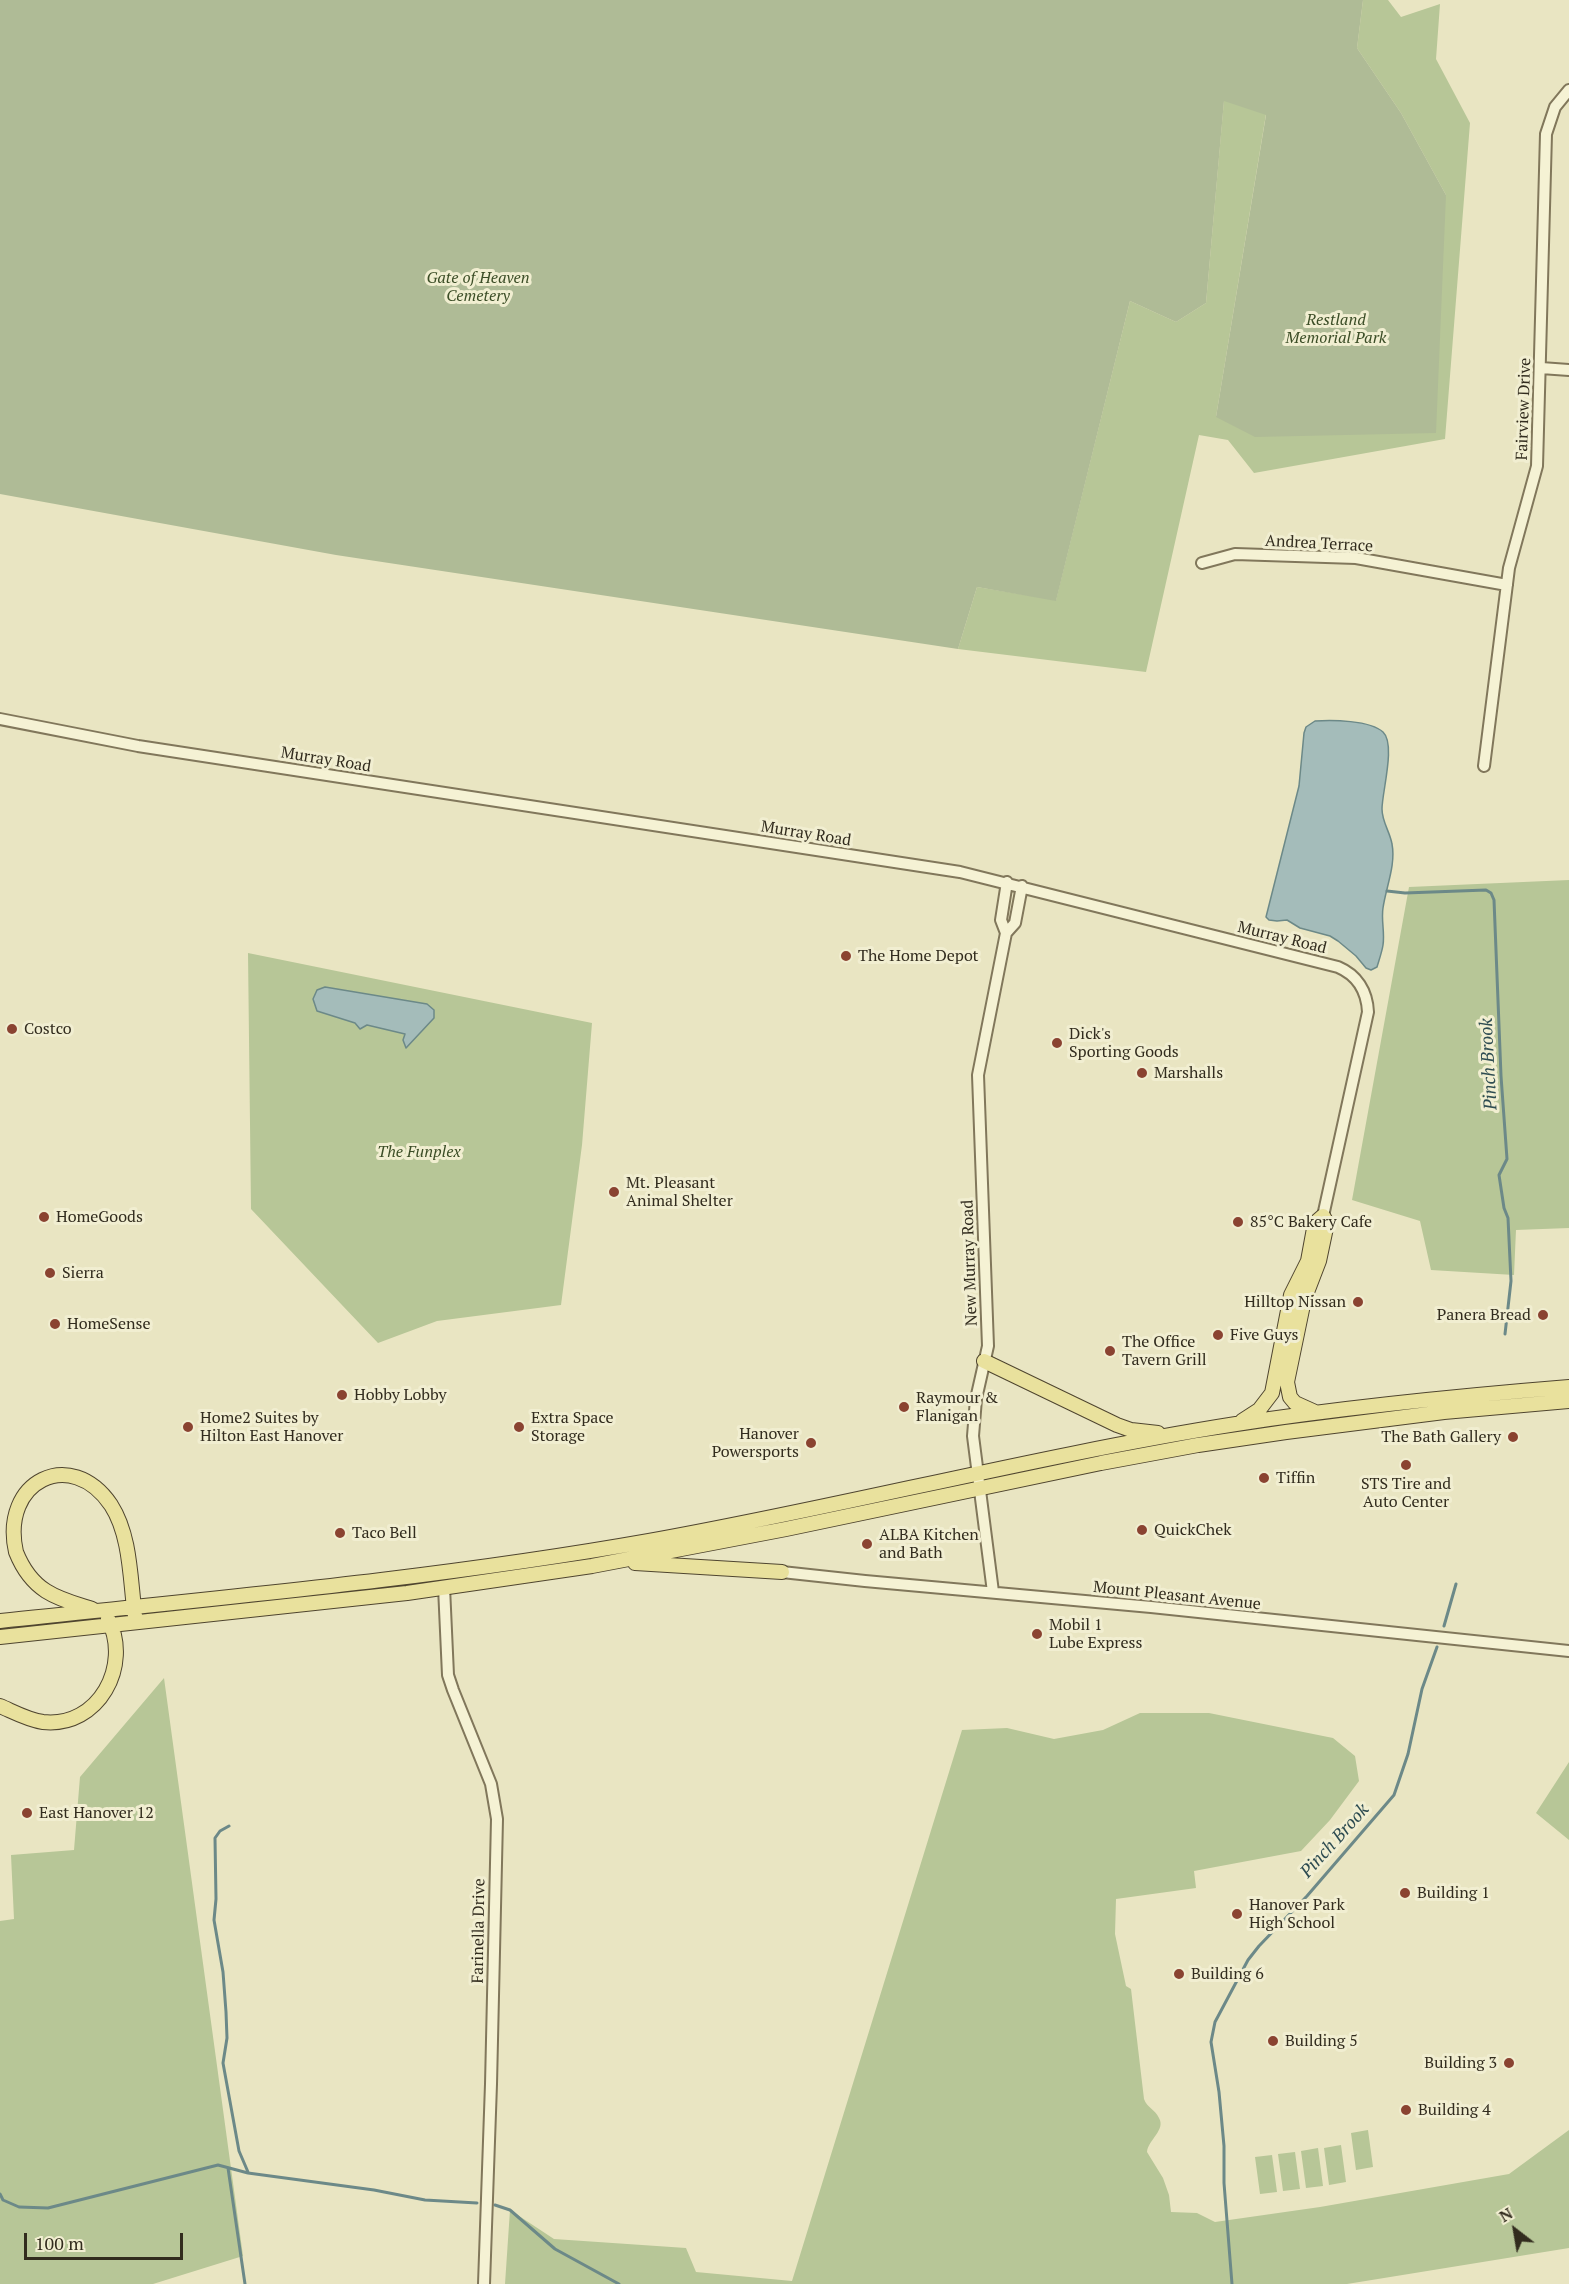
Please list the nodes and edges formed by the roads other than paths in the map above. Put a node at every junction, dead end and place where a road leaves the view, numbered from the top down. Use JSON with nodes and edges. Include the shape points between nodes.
{"nodes":[{"id":1,"x":1569,"y":90,"type":"edge"},
{"id":2,"x":1541,"y":368,"type":"junction"},
{"id":3,"x":1569,"y":370,"type":"edge"},
{"id":4,"x":1202,"y":563,"type":"dead end"},
{"id":5,"x":1507,"y":585,"type":"junction"},
{"id":6,"x":0,"y":719,"type":"edge"},
{"id":7,"x":1484,"y":766,"type":"dead end"},
{"id":8,"x":1007,"y":882,"type":"junction"},
{"id":9,"x":1022,"y":886,"type":"junction"},
{"id":10,"x":1006,"y":933,"type":"junction"},
{"id":11,"x":1323,"y":1216,"type":"junction"},
{"id":12,"x":984,"y":1362,"type":"junction"},
{"id":13,"x":1569,"y":1387,"type":"edge"},
{"id":14,"x":1569,"y":1401,"type":"edge"},
{"id":15,"x":1317,"y":1413,"type":"junction"},
{"id":16,"x":1235,"y":1424,"type":"junction"},
{"id":17,"x":1191,"y":1432,"type":"junction"},
{"id":18,"x":979,"y":1481,"type":"junction"},
{"id":19,"x":609,"y":1562,"type":"junction"},
{"id":20,"x":782,"y":1572,"type":"joint"},
{"id":21,"x":444,"y":1587,"type":"junction"},
{"id":22,"x":993,"y":1592,"type":"junction"},
{"id":23,"x":99,"y":1611,"type":"junction"},
{"id":24,"x":135,"y":1615,"type":"junction"},
{"id":25,"x":0,"y":1621,"type":"edge"},
{"id":26,"x":112,"y":1626,"type":"junction"},
{"id":27,"x":0,"y":1637,"type":"edge"},
{"id":28,"x":1569,"y":1651,"type":"edge"},
{"id":29,"x":0,"y":1706,"type":"edge"},
{"id":30,"x":484,"y":2284,"type":"edge"}],
"edges":[{"from":1,"to":2,"type":"street","name":"Fairview Drive","via":[[1555,108],[1546,134]]},
{"from":2,"to":3,"type":"street"},
{"from":2,"to":5,"type":"street","name":"Fairview Drive","via":[[1537,466],[1513,547]]},
{"from":4,"to":5,"type":"street","name":"Andrea Terrace","via":[[1235,554],[1356,558]]},
{"from":5,"to":7,"type":"street","name":"Fairview Drive"},
{"from":6,"to":8,"type":"street","name":"Murray Road","via":[[138,746]]},
{"from":8,"to":9,"type":"street","name":"Murray Road"},
{"from":8,"to":10,"type":"street","name":"New Murray Road","via":[[1001,920]]},
{"from":9,"to":10,"type":"street","name":"New Murray Road","via":[[1015,923]]},
{"from":9,"to":11,"type":"street","name":"Murray Road","via":[[1338,967],[1356,979],[1368,1012]]},
{"from":10,"to":12,"type":"street","name":"New Murray Road","via":[[978,1074],[988,1346]]},
{"from":11,"to":15,"type":"main road","via":[[1328,1223],[1304,1300],[1287,1382],[1295,1403]]},
{"from":11,"to":16,"type":"main road","via":[[1316,1222],[1308,1261],[1292,1295],[1272,1392],[1259,1410]]},
{"from":12,"to":17,"type":"main road","via":[[1131,1430]]},
{"from":12,"to":18,"type":"street","name":"New Murray Road","via":[[973,1426]]},
{"from":13,"to":15,"type":"main road"},
{"from":14,"to":18,"type":"main road","via":[[1275,1433]]},
{"from":15,"to":16,"type":"main road"},
{"from":16,"to":17,"type":"main road"},
{"from":17,"to":18,"type":"main road"},
{"from":18,"to":19,"type":"main road","via":[[786,1529]]},
{"from":18,"to":22,"type":"street","name":"New Murray Road"},
{"from":18,"to":24,"type":"main road","via":[[573,1554]]},
{"from":19,"to":20,"type":"main road"},
{"from":19,"to":21,"type":"main road"},
{"from":20,"to":22,"type":"street","name":"Mount Pleasant Avenue"},
{"from":21,"to":24,"type":"main road","via":[[292,1606]]},
{"from":21,"to":30,"type":"street","name":"Farinella Drive","via":[[448,1675],[491,1784],[497,1820]]},
{"from":22,"to":28,"type":"street","name":"Mount Pleasant Avenue"},
{"from":23,"to":24,"type":"main road"},
{"from":23,"to":24,"type":"main road","via":[[44,1590],[28,1575],[18,1557],[10,1530],[12,1512],[18,1497],[35,1480],[56,1475],[78,1479],[111,1506],[126,1543]]},
{"from":23,"to":25,"type":"main road"},
{"from":23,"to":26,"type":"main road"},
{"from":24,"to":26,"type":"main road"},
{"from":26,"to":27,"type":"main road"},
{"from":26,"to":29,"type":"main road","via":[[114,1673],[94,1706],[73,1719],[44,1722]]}]}
